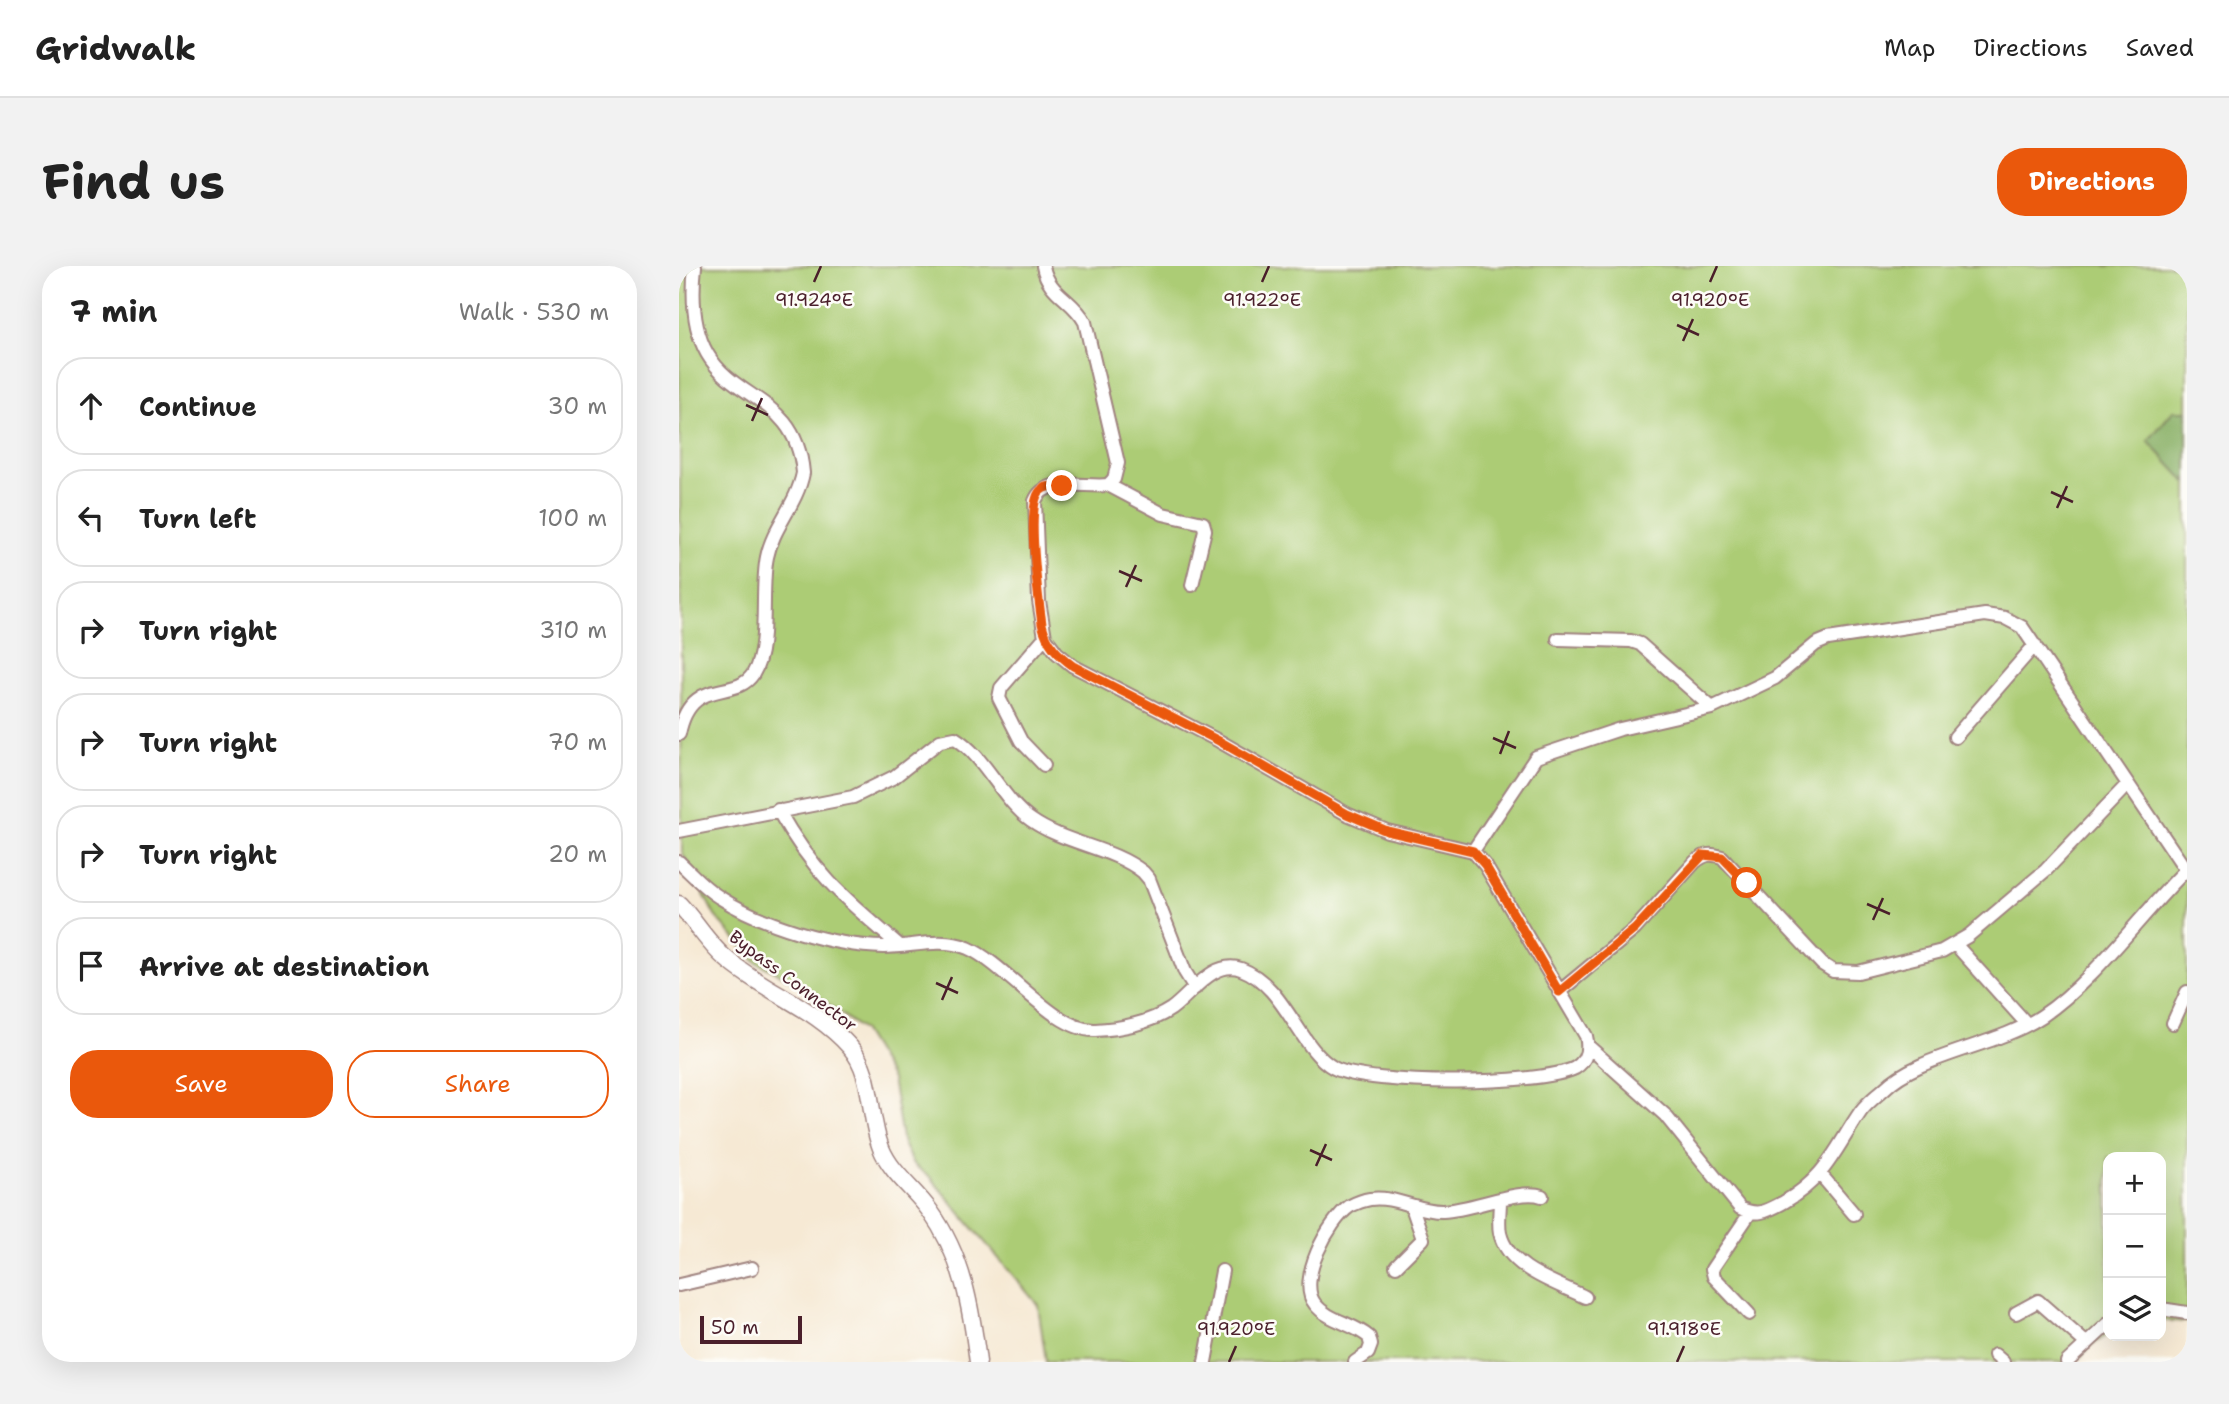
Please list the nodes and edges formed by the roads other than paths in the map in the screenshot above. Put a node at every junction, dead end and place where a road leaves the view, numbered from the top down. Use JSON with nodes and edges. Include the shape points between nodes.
{"nodes":[{"id":1,"x":695,"y":266,"type":"edge"},
{"id":2,"x":1043,"y":266,"type":"edge"},
{"id":3,"x":682,"y":319,"type":"dead end"},
{"id":4,"x":710,"y":381,"type":"dead end"},
{"id":5,"x":1108,"y":485,"type":"junction"},
{"id":6,"x":1192,"y":585,"type":"dead end"},
{"id":7,"x":1045,"y":636,"type":"junction"},
{"id":8,"x":1558,"y":639,"type":"dead end"},
{"id":9,"x":2035,"y":645,"type":"junction"},
{"id":10,"x":1712,"y":708,"type":"junction"},
{"id":11,"x":679,"y":733,"type":"edge"},
{"id":12,"x":1955,"y":737,"type":"dead end"},
{"id":13,"x":1044,"y":765,"type":"dead end"},
{"id":14,"x":2127,"y":785,"type":"junction"},
{"id":15,"x":778,"y":810,"type":"junction"},
{"id":16,"x":679,"y":831,"type":"edge"},
{"id":17,"x":1473,"y":851,"type":"junction"},
{"id":18,"x":679,"y":862,"type":"edge"},
{"id":19,"x":2186,"y":869,"type":"edge"},
{"id":20,"x":679,"y":904,"type":"edge"},
{"id":21,"x":1955,"y":944,"type":"junction"},
{"id":22,"x":900,"y":946,"type":"junction"},
{"id":23,"x":1195,"y":988,"type":"junction"},
{"id":24,"x":1559,"y":992,"type":"junction"},
{"id":25,"x":2187,"y":992,"type":"edge"},
{"id":26,"x":2173,"y":1023,"type":"dead end"},
{"id":27,"x":2027,"y":1024,"type":"junction"},
{"id":28,"x":1588,"y":1046,"type":"junction"},
{"id":29,"x":1821,"y":1175,"type":"junction"},
{"id":30,"x":1542,"y":1196,"type":"dead end"},
{"id":31,"x":1500,"y":1200,"type":"junction"},
{"id":32,"x":1412,"y":1207,"type":"junction"},
{"id":33,"x":1750,"y":1213,"type":"junction"},
{"id":34,"x":1854,"y":1214,"type":"dead end"},
{"id":35,"x":1396,"y":1266,"type":"dead end"},
{"id":36,"x":752,"y":1268,"type":"dead end"},
{"id":37,"x":1222,"y":1271,"type":"dead end"},
{"id":38,"x":679,"y":1285,"type":"edge"},
{"id":39,"x":1585,"y":1297,"type":"dead end"},
{"id":40,"x":2166,"y":1310,"type":"edge"},
{"id":41,"x":2016,"y":1313,"type":"dead end"},
{"id":42,"x":2187,"y":1313,"type":"edge"},
{"id":43,"x":1749,"y":1314,"type":"dead end"},
{"id":44,"x":2103,"y":1329,"type":"edge"},
{"id":45,"x":2087,"y":1344,"type":"junction"},
{"id":46,"x":978,"y":1362,"type":"edge"},
{"id":47,"x":1205,"y":1362,"type":"edge"},
{"id":48,"x":1355,"y":1362,"type":"edge"},
{"id":49,"x":2067,"y":1362,"type":"edge"}],
"edges":[{"from":1,"to":3,"type":"street"},
{"from":2,"to":5,"type":"street","via":[[1050,287],[1084,322],[1115,440],[1118,470]]},
{"from":4,"to":11,"type":"street","via":[[774,416],[796,447],[803,473],[768,554],[753,674],[696,699],[685,713]]},
{"from":5,"to":6,"type":"street","via":[[1163,514],[1203,523]]},
{"from":5,"to":7,"type":"street","via":[[1050,486],[1038,493],[1034,536]]},
{"from":7,"to":13,"type":"street","via":[[1006,681],[999,698],[1021,741]]},
{"from":7,"to":17,"type":"street","via":[[1056,653],[1073,666],[1347,814],[1387,831]]},
{"from":8,"to":10,"type":"street","via":[[1640,644]]},
{"from":9,"to":10,"type":"street","via":[[2022,627],[1985,615],[1828,639],[1775,678]]},
{"from":9,"to":12,"type":"street"},
{"from":9,"to":14,"type":"street"},
{"from":10,"to":17,"type":"street","via":[[1620,729],[1536,757]]},
{"from":14,"to":19,"type":"street"},
{"from":14,"to":21,"type":"street","via":[[2046,870]]},
{"from":15,"to":16,"type":"street"},
{"from":15,"to":22,"type":"street","via":[[797,845],[829,885]]},
{"from":15,"to":23,"type":"street","via":[[853,797],[894,776],[940,741],[955,738],[1032,821],[1143,872]]},
{"from":17,"to":24,"type":"street"},
{"from":18,"to":22,"type":"street","via":[[716,896],[785,926],[864,946]]},
{"from":19,"to":27,"type":"street","via":[[2118,946],[2055,1005]]},
{"from":20,"to":46,"type":"main road","name":"Bypass Connector","via":[[725,957],[810,1013],[852,1049],[865,1076],[885,1156],[935,1219],[962,1272]]},
{"from":21,"to":24,"type":"street","via":[[1858,972],[1833,971],[1722,857],[1703,855],[1635,929]]},
{"from":21,"to":27,"type":"street"},
{"from":22,"to":23,"type":"street","via":[[935,943],[971,949],[1057,1014],[1088,1030],[1154,1017]]},
{"from":23,"to":28,"type":"street","via":[[1224,968],[1250,974],[1287,1010],[1318,1054],[1341,1071],[1416,1080],[1530,1079],[1576,1067]]},
{"from":24,"to":28,"type":"street"},
{"from":25,"to":26,"type":"street"},
{"from":27,"to":29,"type":"street","via":[[1888,1084],[1863,1109]]},
{"from":28,"to":33,"type":"street","via":[[1665,1115],[1740,1208]]},
{"from":29,"to":33,"type":"street","via":[[1765,1213]]},
{"from":29,"to":34,"type":"street"},
{"from":30,"to":31,"type":"street","via":[[1531,1192]]},
{"from":31,"to":32,"type":"street","via":[[1442,1211]]},
{"from":31,"to":39,"type":"street","via":[[1500,1233],[1512,1255],[1541,1276]]},
{"from":32,"to":35,"type":"street","via":[[1423,1239]]},
{"from":32,"to":48,"type":"street","via":[[1372,1199],[1351,1206],[1331,1231],[1308,1274],[1314,1303],[1369,1337],[1368,1353]]},
{"from":33,"to":43,"type":"street","via":[[1712,1269],[1714,1277]]},
{"from":36,"to":38,"type":"street"},
{"from":37,"to":47,"type":"street"},
{"from":40,"to":42,"type":"street"},
{"from":41,"to":45,"type":"street","via":[[2038,1301]]},
{"from":44,"to":45,"type":"street"},
{"from":45,"to":49,"type":"street"}]}
